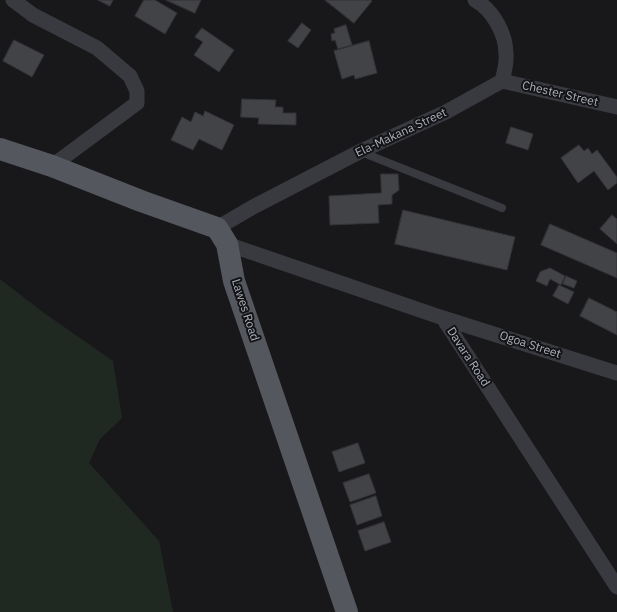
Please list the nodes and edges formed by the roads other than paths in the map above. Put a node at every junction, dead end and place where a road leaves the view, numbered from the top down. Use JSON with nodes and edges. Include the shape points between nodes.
{"nodes":[{"id":1,"x":13,"y":0,"type":"edge"},
{"id":2,"x":475,"y":0,"type":"edge"},
{"id":3,"x":502,"y":82,"type":"junction"},
{"id":4,"x":617,"y":107,"type":"edge"},
{"id":5,"x":0,"y":149,"type":"edge"},
{"id":6,"x":361,"y":151,"type":"junction"},
{"id":7,"x":52,"y":166,"type":"junction"},
{"id":8,"x":502,"y":208,"type":"dead end"},
{"id":9,"x":222,"y":236,"type":"junction"},
{"id":10,"x":443,"y":318,"type":"junction"},
{"id":11,"x":617,"y":373,"type":"edge"},
{"id":12,"x":617,"y":587,"type":"edge"},
{"id":13,"x":347,"y":612,"type":"edge"}],
"edges":[{"from":1,"to":7,"type":"street","via":[[33,15],[97,48],[130,76],[138,91],[137,104]]},
{"from":2,"to":3,"type":"street","via":[[482,4],[496,21],[503,38],[506,53]]},
{"from":3,"to":4,"type":"street","name":"Chester Street"},
{"from":3,"to":6,"type":"street","name":"Ela-Makana Street","via":[[446,112]]},
{"from":5,"to":7,"type":"main road"},
{"from":6,"to":8,"type":"lane"},
{"from":6,"to":9,"type":"street","name":"Ela-Makana Street","via":[[253,207]]},
{"from":7,"to":9,"type":"main road"},
{"from":9,"to":10,"type":"street","name":"Davara Road"},
{"from":9,"to":13,"type":"main road","name":"Lawes Road","via":[[234,281]]},
{"from":10,"to":11,"type":"street","name":"Ogoa Street"},
{"from":10,"to":12,"type":"street","name":"Davara Road"}]}
